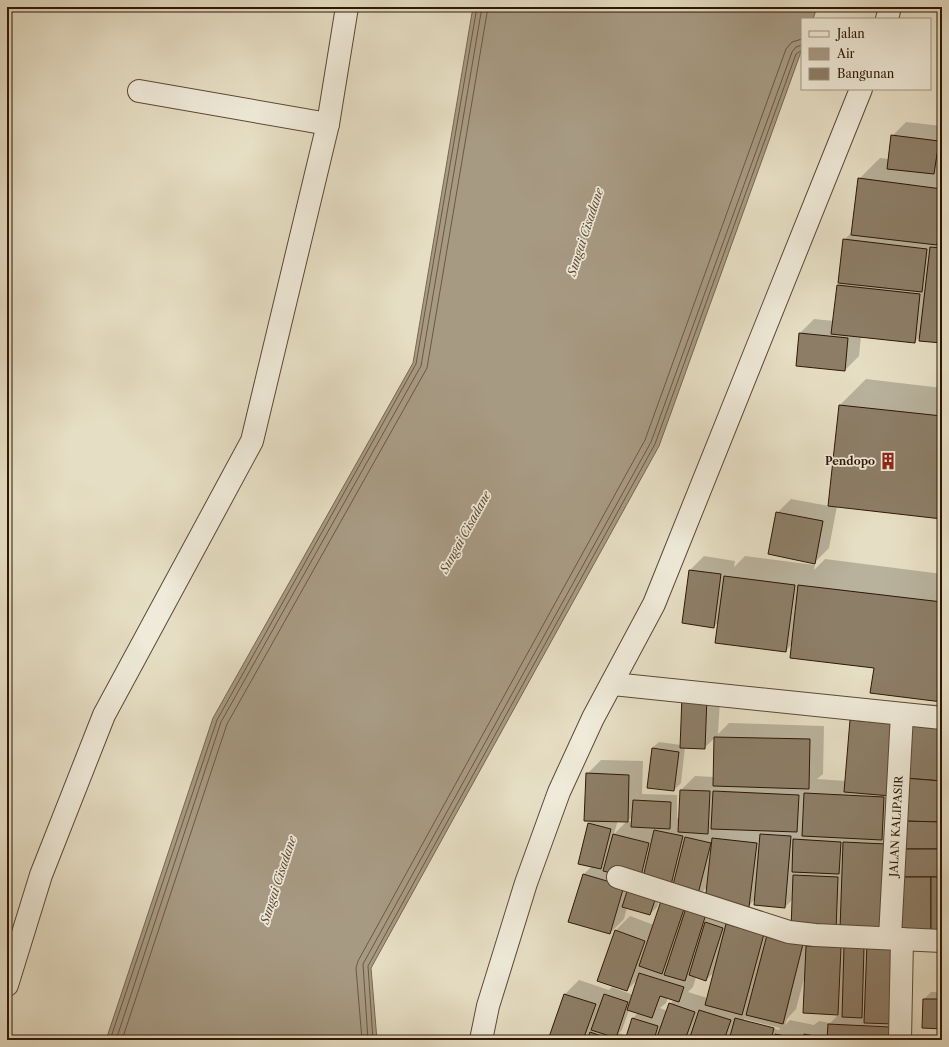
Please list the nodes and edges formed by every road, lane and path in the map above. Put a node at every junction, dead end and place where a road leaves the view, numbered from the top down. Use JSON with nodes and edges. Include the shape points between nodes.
{"nodes":[{"id":1,"x":347,"y":7,"type":"edge"},
{"id":2,"x":890,"y":7,"type":"edge"},
{"id":3,"x":887,"y":18,"type":"edge"},
{"id":4,"x":861,"y":90,"type":"edge"},
{"id":5,"x":139,"y":91,"type":"dead end"},
{"id":6,"x":328,"y":124,"type":"junction"},
{"id":7,"x":612,"y":684,"type":"junction"},
{"id":8,"x":902,"y":714,"type":"junction"},
{"id":9,"x":942,"y":718,"type":"edge"},
{"id":10,"x":618,"y":877,"type":"dead end"},
{"id":11,"x":896,"y":938,"type":"junction"},
{"id":12,"x":942,"y":941,"type":"edge"},
{"id":13,"x":7,"y":985,"type":"edge"},
{"id":14,"x":480,"y":1040,"type":"edge"},
{"id":15,"x":900,"y":1040,"type":"edge"}],
"edges":[{"from":1,"to":6,"type":"street"},
{"from":2,"to":3,"type":"street"},
{"from":4,"to":7,"type":"street","via":[[654,604]]},
{"from":5,"to":6,"type":"street"},
{"from":6,"to":13,"type":"street","via":[[252,441],[104,715],[41,875]]},
{"from":7,"to":8,"type":"street"},
{"from":7,"to":14,"type":"street","via":[[593,718],[559,792],[526,883]]},
{"from":8,"to":9,"type":"street"},
{"from":8,"to":11,"type":"street","name":"JALAN KALIPASIR"},
{"from":10,"to":11,"type":"street","via":[[788,932]]},
{"from":11,"to":12,"type":"street"},
{"from":11,"to":15,"type":"street","name":"JALAN KALIPASIR"}]}
